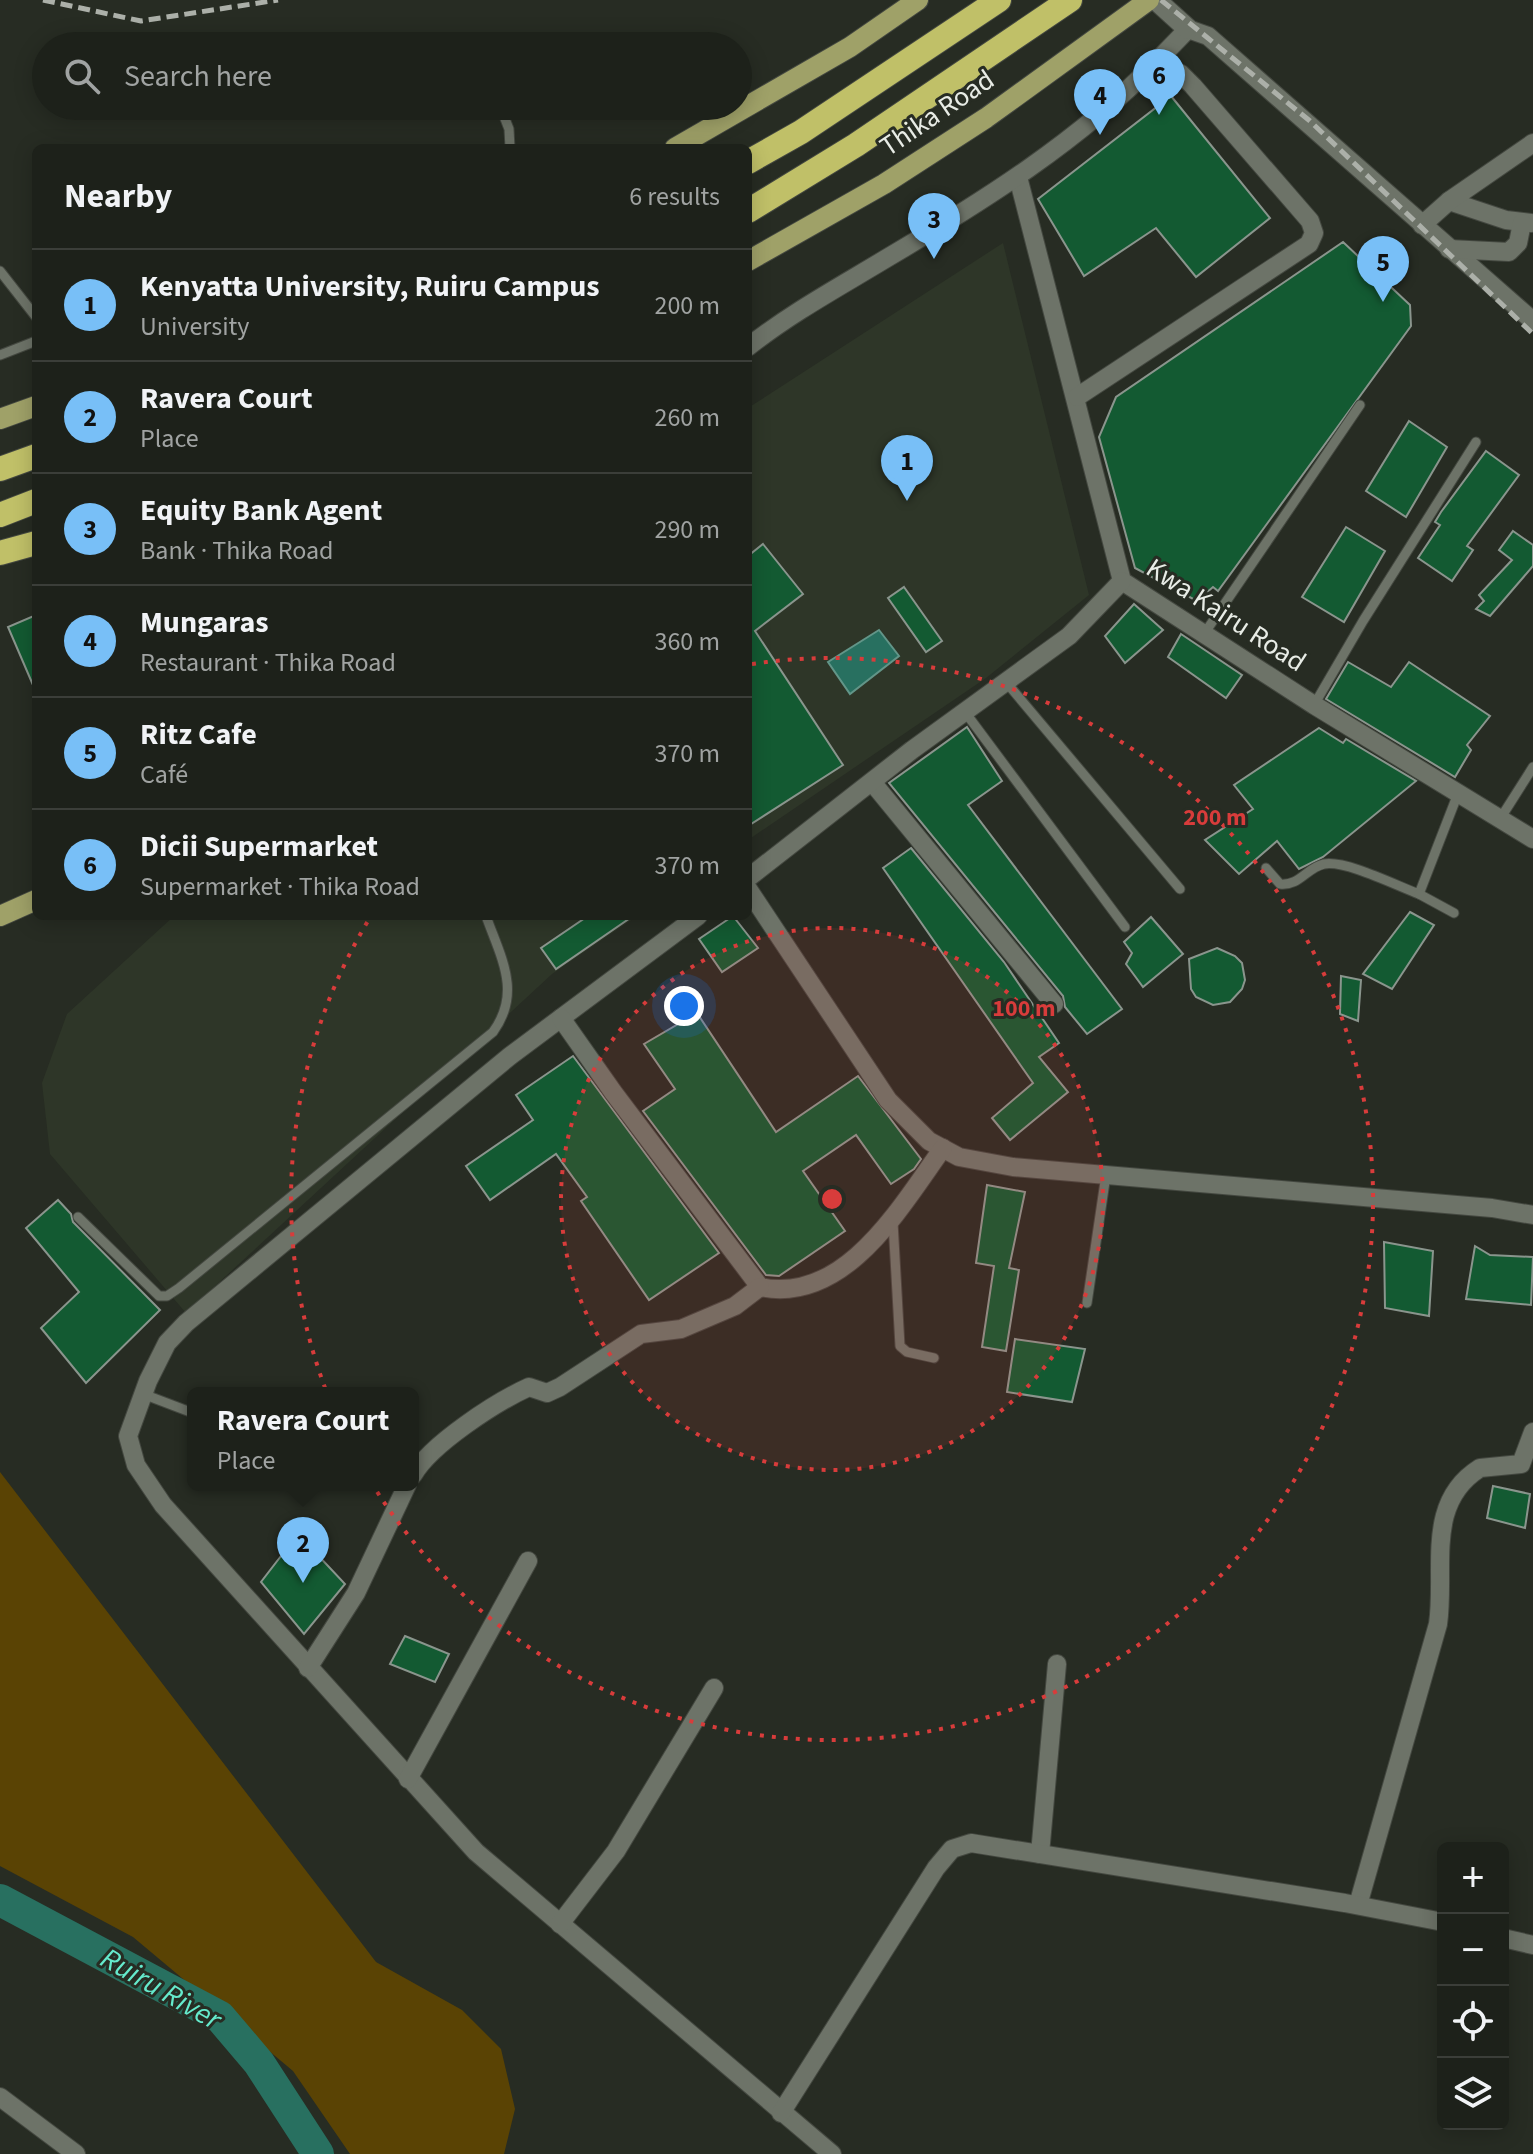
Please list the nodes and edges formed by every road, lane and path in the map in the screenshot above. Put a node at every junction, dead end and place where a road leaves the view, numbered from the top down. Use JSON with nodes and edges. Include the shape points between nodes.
{"nodes":[{"id":1,"x":918,"y":0,"type":"edge"},
{"id":2,"x":999,"y":0,"type":"edge"},
{"id":3,"x":1070,"y":0,"type":"edge"},
{"id":4,"x":1156,"y":0,"type":"edge"},
{"id":5,"x":1142,"y":6,"type":"edge"},
{"id":6,"x":1188,"y":29,"type":"junction"},
{"id":7,"x":1157,"y":61,"type":"junction"},
{"id":8,"x":752,"y":104,"type":"edge"},
{"id":9,"x":505,"y":120,"type":"edge"},
{"id":10,"x":724,"y":120,"type":"edge"},
{"id":11,"x":1533,"y":143,"type":"edge"},
{"id":12,"x":510,"y":144,"type":"edge"},
{"id":13,"x":682,"y":144,"type":"edge"},
{"id":14,"x":752,"y":160,"type":"edge"},
{"id":15,"x":1018,"y":177,"type":"junction"},
{"id":16,"x":1449,"y":201,"type":"junction"},
{"id":17,"x":752,"y":209,"type":"edge"},
{"id":18,"x":1527,"y":223,"type":"edge"},
{"id":19,"x":1422,"y":225,"type":"junction"},
{"id":20,"x":1449,"y":249,"type":"junction"},
{"id":21,"x":752,"y":259,"type":"edge"},
{"id":22,"x":0,"y":271,"type":"edge"},
{"id":23,"x":32,"y":312,"type":"edge"},
{"id":24,"x":1533,"y":321,"type":"edge"},
{"id":25,"x":32,"y":343,"type":"edge"},
{"id":26,"x":752,"y":344,"type":"edge"},
{"id":27,"x":0,"y":355,"type":"edge"},
{"id":28,"x":1077,"y":397,"type":"junction"},
{"id":29,"x":1360,"y":405,"type":"dead end"},
{"id":30,"x":32,"y":407,"type":"edge"},
{"id":31,"x":0,"y":419,"type":"edge"},
{"id":32,"x":1476,"y":442,"type":"dead end"},
{"id":33,"x":32,"y":457,"type":"edge"},
{"id":34,"x":0,"y":469,"type":"edge"},
{"id":35,"x":32,"y":503,"type":"edge"},
{"id":36,"x":0,"y":515,"type":"edge"},
{"id":37,"x":32,"y":544,"type":"edge"},
{"id":38,"x":0,"y":553,"type":"edge"},
{"id":39,"x":1122,"y":581,"type":"junction"},
{"id":40,"x":1204,"y":634,"type":"junction"},
{"id":41,"x":1006,"y":682,"type":"junction"},
{"id":42,"x":1314,"y":705,"type":"junction"},
{"id":43,"x":965,"y":712,"type":"junction"},
{"id":44,"x":1533,"y":767,"type":"edge"},
{"id":45,"x":872,"y":782,"type":"junction"},
{"id":46,"x":1459,"y":791,"type":"junction"},
{"id":47,"x":1500,"y":819,"type":"junction"},
{"id":48,"x":1533,"y":839,"type":"edge"},
{"id":49,"x":1266,"y":868,"type":"dead end"},
{"id":50,"x":752,"y":875,"type":"edge"},
{"id":51,"x":1180,"y":889,"type":"dead end"},
{"id":52,"x":1419,"y":894,"type":"junction"},
{"id":53,"x":752,"y":895,"type":"edge"},
{"id":54,"x":32,"y":902,"type":"edge"},
{"id":55,"x":1454,"y":913,"type":"dead end"},
{"id":56,"x":0,"y":916,"type":"edge"},
{"id":57,"x":487,"y":920,"type":"edge"},
{"id":58,"x":693,"y":920,"type":"edge"},
{"id":59,"x":1125,"y":927,"type":"dead end"},
{"id":60,"x":1054,"y":1004,"type":"dead end"},
{"id":61,"x":561,"y":1018,"type":"junction"},
{"id":62,"x":943,"y":1148,"type":"junction"},
{"id":63,"x":1106,"y":1175,"type":"junction"},
{"id":64,"x":1533,"y":1215,"type":"edge"},
{"id":65,"x":78,"y":1217,"type":"dead end"},
{"id":66,"x":892,"y":1218,"type":"junction"},
{"id":67,"x":760,"y":1287,"type":"junction"},
{"id":68,"x":1087,"y":1303,"type":"dead end"},
{"id":69,"x":934,"y":1358,"type":"dead end"},
{"id":70,"x":143,"y":1394,"type":"junction"},
{"id":71,"x":187,"y":1411,"type":"edge"},
{"id":72,"x":1533,"y":1432,"type":"edge"},
{"id":73,"x":419,"y":1466,"type":"edge"},
{"id":74,"x":404,"y":1491,"type":"edge"},
{"id":75,"x":528,"y":1561,"type":"dead end"},
{"id":76,"x":1057,"y":1664,"type":"dead end"},
{"id":77,"x":308,"y":1668,"type":"junction"},
{"id":78,"x":714,"y":1688,"type":"dead end"},
{"id":79,"x":408,"y":1779,"type":"junction"},
{"id":80,"x":1040,"y":1854,"type":"junction"},
{"id":81,"x":1358,"y":1905,"type":"junction"},
{"id":82,"x":1437,"y":1921,"type":"edge"},
{"id":83,"x":560,"y":1924,"type":"junction"},
{"id":84,"x":1509,"y":1939,"type":"edge"},
{"id":85,"x":1533,"y":1945,"type":"edge"},
{"id":86,"x":0,"y":2097,"type":"edge"},
{"id":87,"x":781,"y":2113,"type":"junction"},
{"id":88,"x":76,"y":2154,"type":"edge"},
{"id":89,"x":832,"y":2154,"type":"edge"}],
"edges":[{"from":1,"to":8,"type":"main road"},
{"from":2,"to":14,"type":"highway","name":"Thika Road"},
{"from":3,"to":17,"type":"highway","name":"Thika Road"},
{"from":4,"to":6,"type":"street"},
{"from":5,"to":21,"type":"main road","name":"Thika Road","via":[[986,118]]},
{"from":6,"to":7,"type":"street"},
{"from":6,"to":19,"type":"street","via":[[1208,36]]},
{"from":7,"to":15,"type":"street"},
{"from":7,"to":28,"type":"street","via":[[1193,86],[1310,221],[1314,233],[1309,244]]},
{"from":9,"to":12,"type":"lane"},
{"from":10,"to":13,"type":"main road"},
{"from":11,"to":16,"type":"street"},
{"from":15,"to":26,"type":"street","via":[[817,298]]},
{"from":15,"to":28,"type":"street","name":"Kwa Kairu Road"},
{"from":16,"to":18,"type":"street"},
{"from":16,"to":19,"type":"street"},
{"from":18,"to":20,"type":"street","via":[[1509,252]]},
{"from":19,"to":20,"type":"street"},
{"from":20,"to":24,"type":"street"},
{"from":22,"to":23,"type":"lane"},
{"from":25,"to":27,"type":"lane"},
{"from":28,"to":39,"type":"street","name":"Kwa Kairu Road"},
{"from":29,"to":40,"type":"lane"},
{"from":30,"to":31,"type":"main road"},
{"from":32,"to":42,"type":"lane"},
{"from":33,"to":34,"type":"highway"},
{"from":35,"to":36,"type":"highway"},
{"from":37,"to":38,"type":"highway"},
{"from":39,"to":40,"type":"street","name":"Kwa Kairu Road"},
{"from":39,"to":41,"type":"street","via":[[1069,636]]},
{"from":40,"to":42,"type":"street","name":"Kwa Kairu Road"},
{"from":41,"to":43,"type":"street"},
{"from":41,"to":51,"type":"lane"},
{"from":42,"to":46,"type":"street","name":"Kwa Kairu Road"},
{"from":43,"to":45,"type":"street"},
{"from":43,"to":59,"type":"lane"},
{"from":44,"to":47,"type":"lane"},
{"from":45,"to":50,"type":"street"},
{"from":45,"to":60,"type":"street"},
{"from":46,"to":47,"type":"street","name":"Kwa Kairu Road"},
{"from":46,"to":52,"type":"lane"},
{"from":47,"to":48,"type":"street","name":"Kwa Kairu Road"},
{"from":49,"to":52,"type":"lane","via":[[1280,884],[1290,885],[1326,863],[1340,865]]},
{"from":52,"to":55,"type":"lane"},
{"from":53,"to":62,"type":"street","via":[[888,1100]]},
{"from":54,"to":56,"type":"main road"},
{"from":57,"to":65,"type":"lane","via":[[509,985],[505,1015],[493,1032],[179,1288],[159,1296]]},
{"from":58,"to":61,"type":"street"},
{"from":61,"to":67,"type":"street"},
{"from":61,"to":70,"type":"street","via":[[186,1323],[167,1343]]},
{"from":62,"to":63,"type":"street","via":[[959,1157],[1013,1167]]},
{"from":62,"to":66,"type":"street"},
{"from":63,"to":64,"type":"street"},
{"from":63,"to":68,"type":"lane"},
{"from":66,"to":67,"type":"street","via":[[837,1273],[797,1286]]},
{"from":66,"to":69,"type":"lane","via":[[900,1346]]},
{"from":67,"to":73,"type":"street","via":[[735,1306],[681,1329],[641,1334],[547,1393],[529,1387],[512,1394]]},
{"from":70,"to":71,"type":"lane"},
{"from":70,"to":77,"type":"street","via":[[128,1436],[136,1465],[163,1505]]},
{"from":72,"to":81,"type":"street","via":[[1521,1464],[1480,1468],[1445,1507],[1438,1624]]},
{"from":74,"to":77,"type":"street","via":[[356,1593]]},
{"from":75,"to":79,"type":"street"},
{"from":76,"to":80,"type":"street"},
{"from":77,"to":79,"type":"street"},
{"from":78,"to":83,"type":"street","via":[[616,1851]]},
{"from":79,"to":83,"type":"street","via":[[476,1852]]},
{"from":80,"to":81,"type":"street"},
{"from":80,"to":87,"type":"street","via":[[971,1843],[952,1849]]},
{"from":81,"to":82,"type":"street"},
{"from":83,"to":87,"type":"street"},
{"from":84,"to":85,"type":"street"},
{"from":86,"to":88,"type":"street"},
{"from":87,"to":89,"type":"street"}]}
